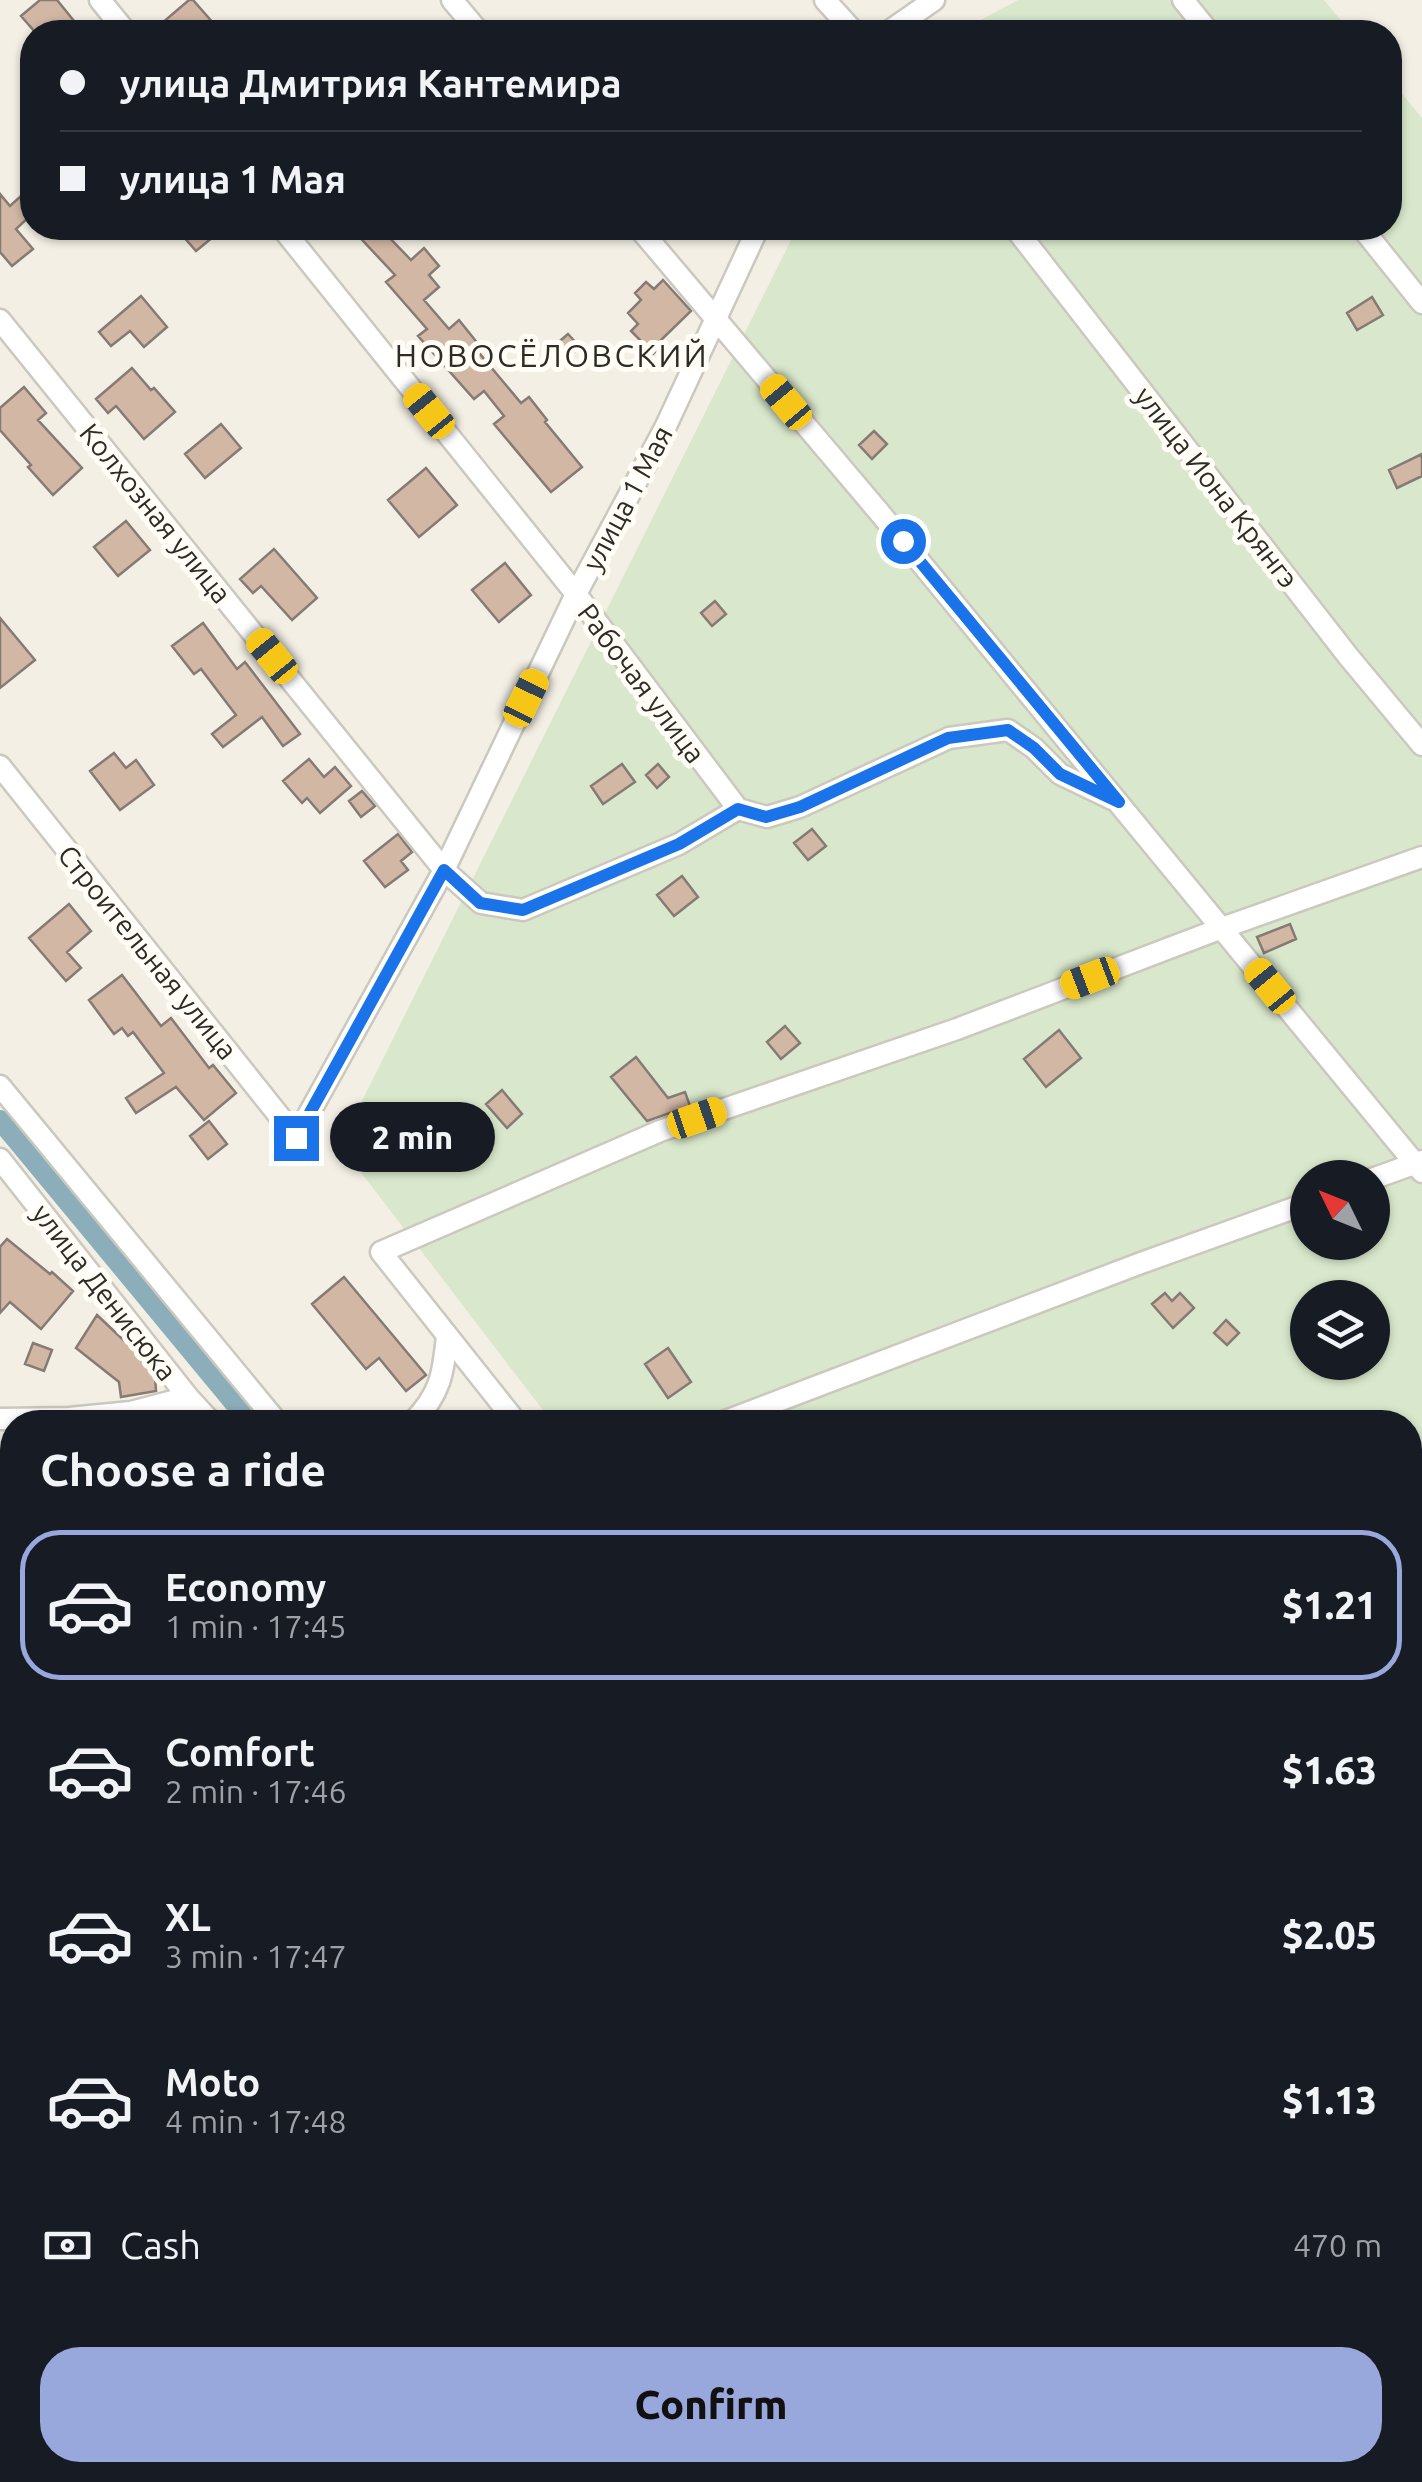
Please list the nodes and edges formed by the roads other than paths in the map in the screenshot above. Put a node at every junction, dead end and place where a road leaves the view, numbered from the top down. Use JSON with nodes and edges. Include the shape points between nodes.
{"nodes":[{"id":1,"x":100,"y":0,"type":"edge"},
{"id":2,"x":452,"y":0,"type":"edge"},
{"id":3,"x":825,"y":0,"type":"edge"},
{"id":4,"x":934,"y":0,"type":"edge"},
{"id":5,"x":1183,"y":0,"type":"edge"},
{"id":6,"x":116,"y":20,"type":"edge"},
{"id":7,"x":469,"y":20,"type":"edge"},
{"id":8,"x":843,"y":20,"type":"edge"},
{"id":9,"x":905,"y":20,"type":"edge"},
{"id":10,"x":1199,"y":20,"type":"edge"},
{"id":11,"x":292,"y":240,"type":"edge"},
{"id":12,"x":650,"y":240,"type":"edge"},
{"id":13,"x":753,"y":240,"type":"edge"},
{"id":14,"x":1024,"y":240,"type":"edge"},
{"id":15,"x":1372,"y":240,"type":"edge"},
{"id":16,"x":1422,"y":303,"type":"edge"},
{"id":17,"x":0,"y":320,"type":"edge"},
{"id":18,"x":716,"y":320,"type":"junction"},
{"id":19,"x":576,"y":594,"type":"junction"},
{"id":20,"x":1422,"y":745,"type":"edge"},
{"id":21,"x":0,"y":766,"type":"edge"},
{"id":22,"x":1119,"y":802,"type":"junction"},
{"id":23,"x":738,"y":809,"type":"junction"},
{"id":24,"x":1422,"y":858,"type":"edge"},
{"id":25,"x":444,"y":870,"type":"junction"},
{"id":26,"x":1222,"y":928,"type":"junction"},
{"id":27,"x":0,"y":1086,"type":"edge"},
{"id":28,"x":296,"y":1138,"type":"joint"},
{"id":29,"x":0,"y":1160,"type":"edge"},
{"id":30,"x":1420,"y":1166,"type":"edge"},
{"id":31,"x":1390,"y":1174,"type":"edge"},
{"id":32,"x":1290,"y":1209,"type":"edge"},
{"id":33,"x":447,"y":1336,"type":"junction"},
{"id":34,"x":188,"y":1397,"type":"junction"},
{"id":35,"x":139,"y":1410,"type":"edge"},
{"id":36,"x":179,"y":1410,"type":"edge"},
{"id":37,"x":199,"y":1410,"type":"edge"},
{"id":38,"x":267,"y":1410,"type":"edge"},
{"id":39,"x":424,"y":1410,"type":"edge"},
{"id":40,"x":506,"y":1410,"type":"edge"},
{"id":41,"x":755,"y":1410,"type":"edge"}],
"edges":[{"from":1,"to":6,"type":"street"},
{"from":2,"to":7,"type":"street"},
{"from":3,"to":8,"type":"street"},
{"from":4,"to":9,"type":"street"},
{"from":5,"to":10,"type":"street"},
{"from":11,"to":19,"type":"street","name":"Рабочая улица"},
{"from":12,"to":18,"type":"street"},
{"from":13,"to":18,"type":"street","name":"улица 1 Мая"},
{"from":14,"to":20,"type":"street","name":"улица Иона Крянгэ"},
{"from":15,"to":16,"type":"street"},
{"from":17,"to":25,"type":"street","name":"Колхозная улица"},
{"from":18,"to":19,"type":"street","name":"улица 1 Мая"},
{"from":18,"to":22,"type":"street"},
{"from":19,"to":23,"type":"street","name":"Рабочая улица"},
{"from":19,"to":25,"type":"street","name":"улица 1 Мая"},
{"from":21,"to":28,"type":"street","name":"Строительная улица"},
{"from":22,"to":23,"type":"street","via":[[1060,774],[1008,730],[948,738],[766,817]]},
{"from":22,"to":26,"type":"street"},
{"from":23,"to":25,"type":"street","name":"Колхозная улица","via":[[679,844],[523,910],[480,903]]},
{"from":24,"to":26,"type":"street"},
{"from":25,"to":28,"type":"street","name":"улица 1 Мая"},
{"from":26,"to":30,"type":"street"},
{"from":26,"to":33,"type":"street","via":[[660,1131],[381,1252]]},
{"from":27,"to":38,"type":"street"},
{"from":29,"to":34,"type":"street","name":"улица Денисюка"},
{"from":30,"to":31,"type":"street"},
{"from":32,"to":41,"type":"street"},
{"from":33,"to":39,"type":"street","via":[[443,1377]]},
{"from":33,"to":40,"type":"street"},
{"from":34,"to":35,"type":"street"},
{"from":34,"to":36,"type":"street"},
{"from":34,"to":37,"type":"street","name":"улица Денисюка"}]}
